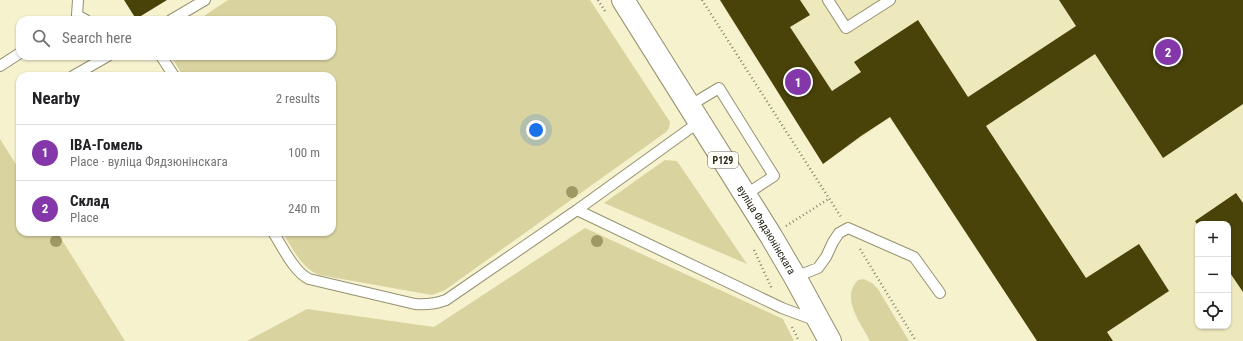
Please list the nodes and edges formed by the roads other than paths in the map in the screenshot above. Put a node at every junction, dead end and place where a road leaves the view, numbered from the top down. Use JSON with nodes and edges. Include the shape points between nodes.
{"nodes":[{"id":1,"x":78,"y":0,"type":"edge"},
{"id":2,"x":204,"y":0,"type":"edge"},
{"id":3,"x":623,"y":0,"type":"edge"},
{"id":4,"x":828,"y":0,"type":"edge"},
{"id":5,"x":890,"y":0,"type":"edge"},
{"id":6,"x":78,"y":16,"type":"edge"},
{"id":7,"x":178,"y":16,"type":"edge"},
{"id":8,"x":16,"y":56,"type":"edge"},
{"id":9,"x":101,"y":60,"type":"edge"},
{"id":10,"x":164,"y":60,"type":"edge"},
{"id":11,"x":0,"y":66,"type":"edge"},
{"id":12,"x":80,"y":72,"type":"edge"},
{"id":13,"x":171,"y":72,"type":"edge"},
{"id":14,"x":694,"y":114,"type":"junction"},
{"id":15,"x":745,"y":195,"type":"junction"},
{"id":16,"x":577,"y":210,"type":"junction"},
{"id":17,"x":276,"y":236,"type":"edge"},
{"id":18,"x":795,"y":277,"type":"junction"},
{"id":19,"x":940,"y":293,"type":"dead end"},
{"id":20,"x":820,"y":322,"type":"junction"},
{"id":21,"x":830,"y":341,"type":"edge"}],
"edges":[{"from":1,"to":6,"type":"lane"},
{"from":2,"to":7,"type":"lane"},
{"from":3,"to":14,"type":"main road","name":"вуліца Фядзюнінскага","number":"Р129"},
{"from":4,"to":5,"type":"lane","via":[[846,28]]},
{"from":8,"to":11,"type":"lane"},
{"from":9,"to":12,"type":"lane"},
{"from":10,"to":13,"type":"lane"},
{"from":14,"to":15,"type":"main road","name":"вуліца Фядзюнінскага","number":"Р129"},
{"from":14,"to":15,"type":"lane","via":[[719,88],[774,176]]},
{"from":14,"to":16,"type":"lane"},
{"from":15,"to":18,"type":"main road","name":"вуліца Фядзюнінскага","number":"Р129"},
{"from":16,"to":17,"type":"lane","via":[[446,300],[429,305],[415,304],[304,276],[297,270]]},
{"from":16,"to":20,"type":"lane","via":[[782,308]]},
{"from":18,"to":19,"type":"lane","via":[[818,268],[839,233],[848,228],[914,257]]},
{"from":18,"to":20,"type":"main road","name":"вуліца Фядзюнінскага","number":"Р129"},
{"from":20,"to":21,"type":"main road","name":"вуліца Фядзюнінскага","number":"Р129"}]}
